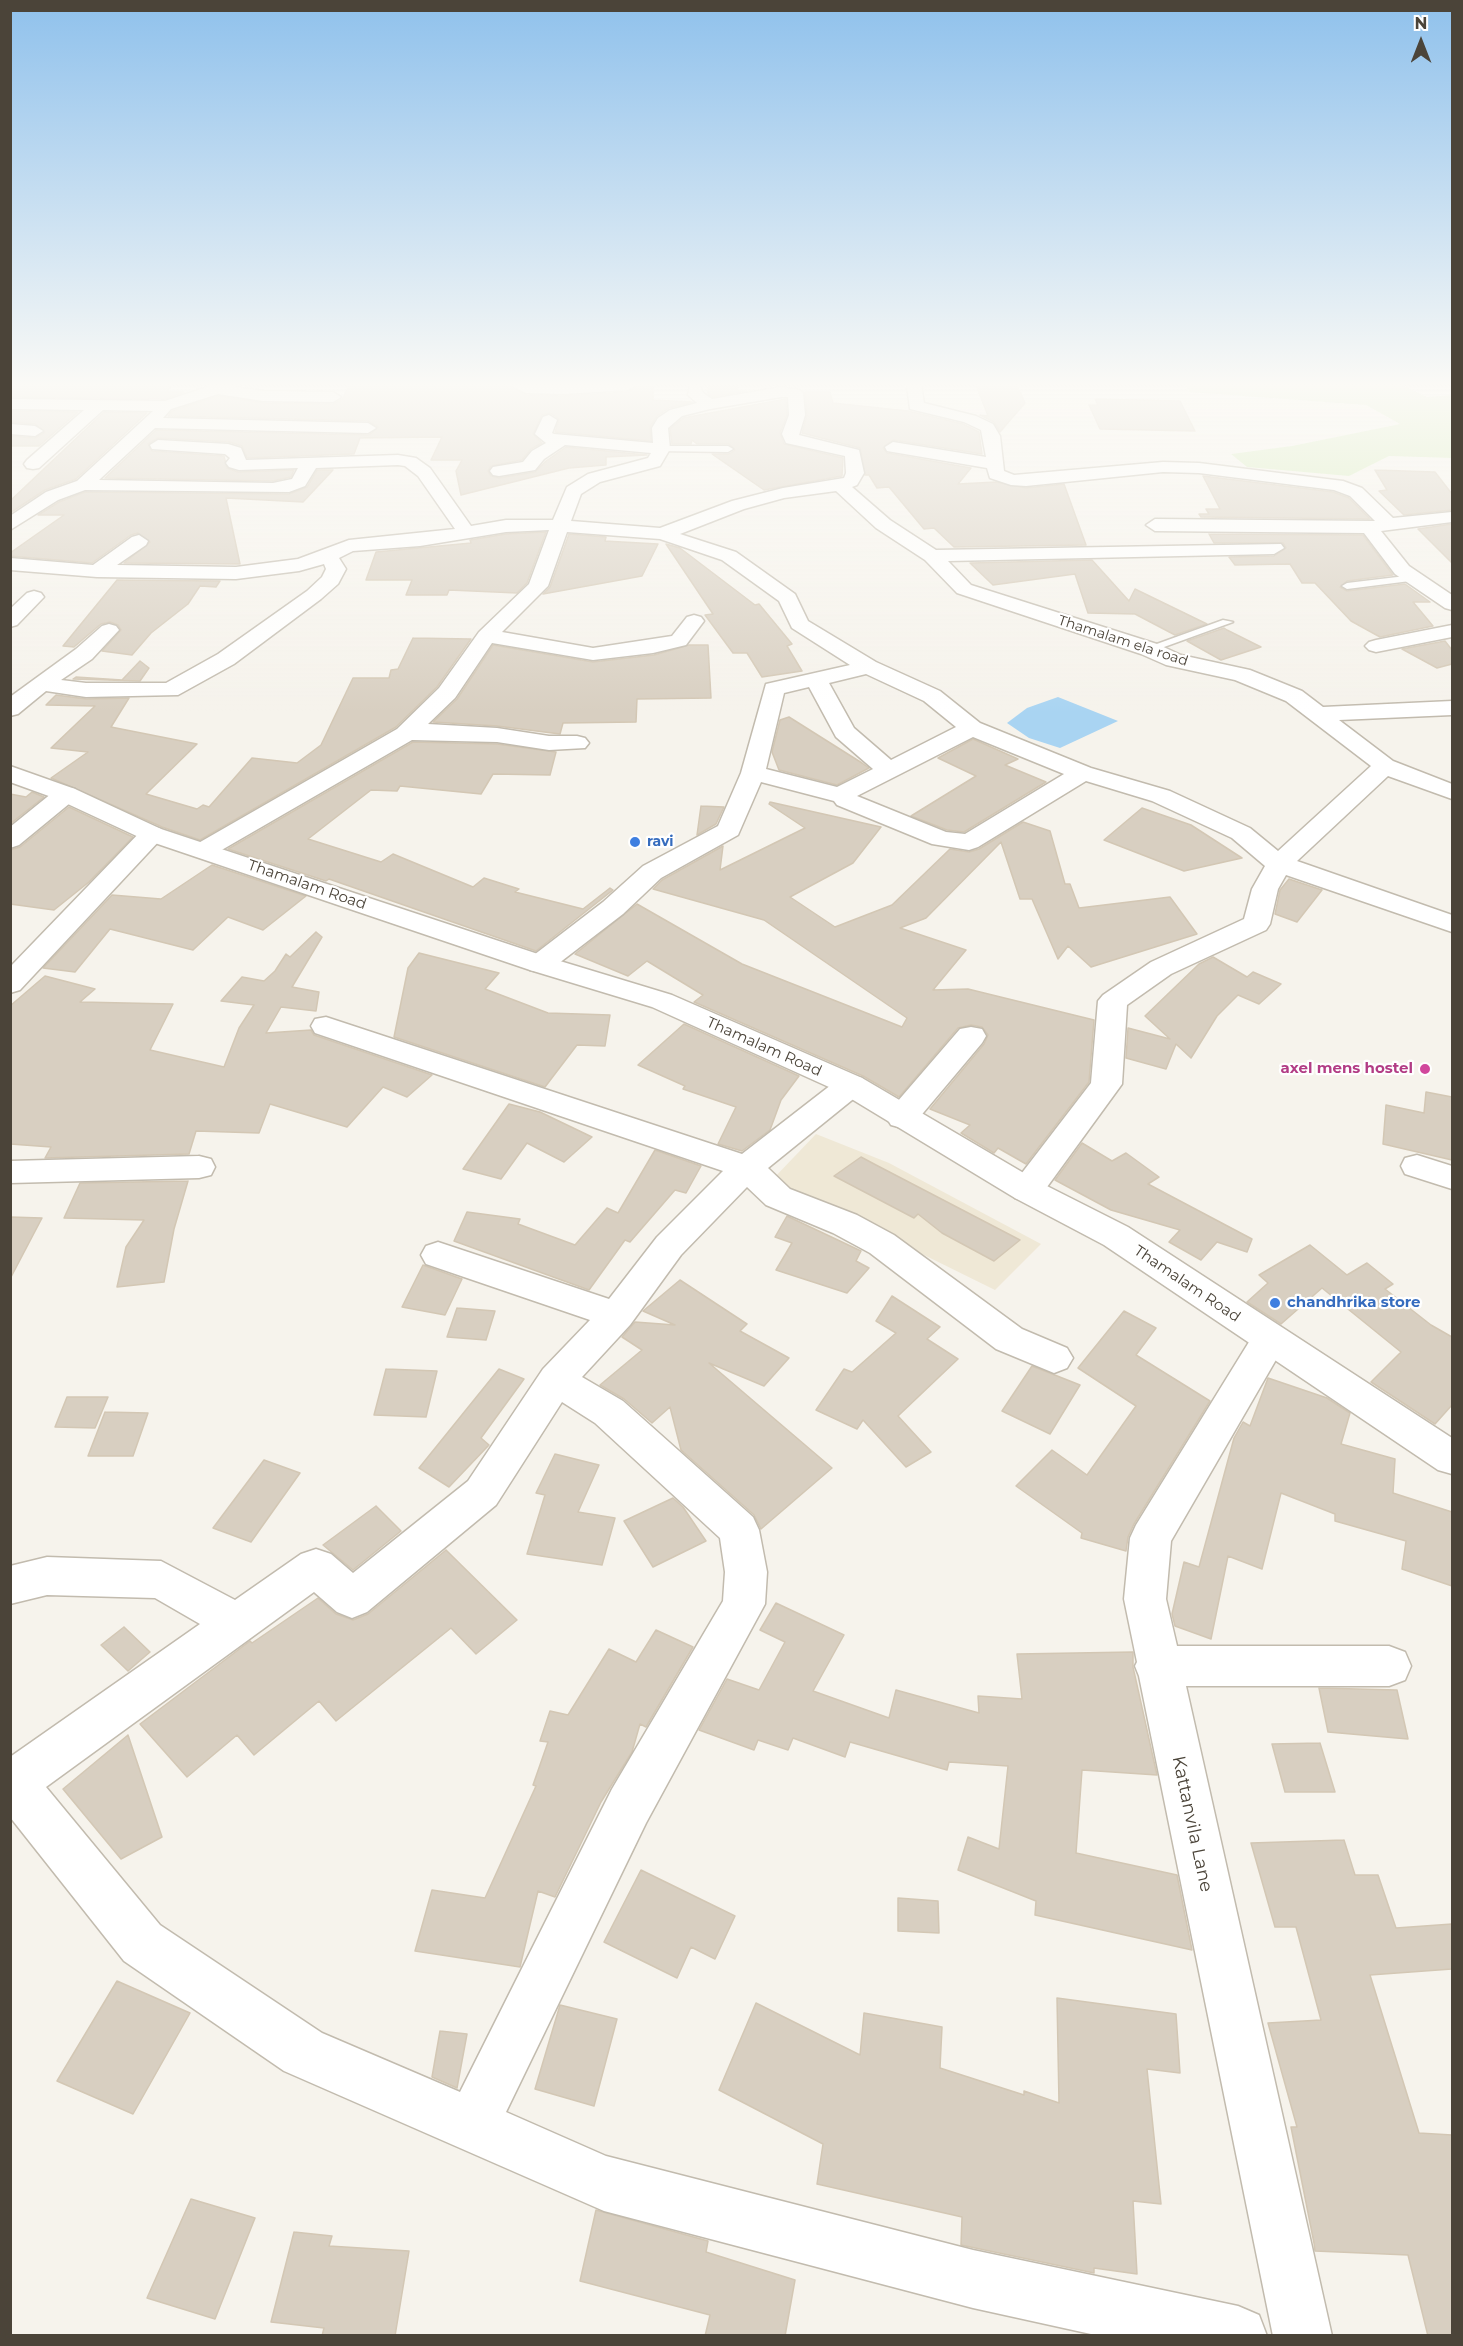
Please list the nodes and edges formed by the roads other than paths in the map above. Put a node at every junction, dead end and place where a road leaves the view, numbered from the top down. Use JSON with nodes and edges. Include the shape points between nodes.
{"nodes":[{"id":1,"x":56,"y":494,"type":"edge"},
{"id":2,"x":442,"y":494,"type":"edge"},
{"id":3,"x":571,"y":494,"type":"edge"},
{"id":4,"x":777,"y":494,"type":"edge"},
{"id":5,"x":850,"y":494,"type":"edge"},
{"id":6,"x":1356,"y":494,"type":"edge"},
{"id":7,"x":1452,"y":517,"type":"edge"},
{"id":8,"x":1389,"y":524,"type":"junction"},
{"id":9,"x":10,"y":525,"type":"edge"},
{"id":10,"x":558,"y":525,"type":"junction"},
{"id":11,"x":1155,"y":525,"type":"dead end"},
{"id":12,"x":1369,"y":527,"type":"junction"},
{"id":13,"x":467,"y":533,"type":"junction"},
{"id":14,"x":662,"y":534,"type":"junction"},
{"id":15,"x":138,"y":541,"type":"dead end"},
{"id":16,"x":1274,"y":548,"type":"dead end"},
{"id":17,"x":328,"y":555,"type":"junction"},
{"id":18,"x":932,"y":556,"type":"junction"},
{"id":19,"x":10,"y":564,"type":"edge"},
{"id":20,"x":98,"y":571,"type":"junction"},
{"id":21,"x":1414,"y":578,"type":"junction"},
{"id":22,"x":1347,"y":586,"type":"dead end"},
{"id":23,"x":1452,"y":588,"type":"edge"},
{"id":24,"x":1432,"y":590,"type":"junction"},
{"id":25,"x":34,"y":597,"type":"dead end"},
{"id":26,"x":1452,"y":604,"type":"edge"},
{"id":27,"x":10,"y":621,"type":"edge"},
{"id":28,"x":694,"y":621,"type":"dead end"},
{"id":29,"x":1227,"y":622,"type":"dead end"},
{"id":30,"x":109,"y":630,"type":"dead end"},
{"id":31,"x":1452,"y":631,"type":"edge"},
{"id":32,"x":486,"y":636,"type":"junction"},
{"id":33,"x":1376,"y":646,"type":"dead end"},
{"id":34,"x":1149,"y":649,"type":"junction"},
{"id":35,"x":868,"y":667,"type":"junction"},
{"id":36,"x":816,"y":679,"type":"junction"},
{"id":37,"x":41,"y":684,"type":"junction"},
{"id":38,"x":1452,"y":708,"type":"edge"},
{"id":39,"x":10,"y":709,"type":"edge"},
{"id":40,"x":1319,"y":714,"type":"junction"},
{"id":41,"x":972,"y":728,"type":"junction"},
{"id":42,"x":405,"y":735,"type":"junction"},
{"id":43,"x":577,"y":743,"type":"dead end"},
{"id":44,"x":1385,"y":766,"type":"junction"},
{"id":45,"x":889,"y":770,"type":"junction"},
{"id":46,"x":10,"y":772,"type":"edge"},
{"id":47,"x":753,"y":773,"type":"junction"},
{"id":48,"x":1083,"y":773,"type":"junction"},
{"id":49,"x":1452,"y":792,"type":"edge"},
{"id":50,"x":66,"y":795,"type":"junction"},
{"id":51,"x":843,"y":795,"type":"junction"},
{"id":52,"x":152,"y":834,"type":"junction"},
{"id":53,"x":10,"y":840,"type":"edge"},
{"id":54,"x":204,"y":850,"type":"junction"},
{"id":55,"x":1279,"y":864,"type":"junction"},
{"id":56,"x":1452,"y":924,"type":"edge"},
{"id":57,"x":540,"y":964,"type":"junction"},
{"id":58,"x":10,"y":984,"type":"edge"},
{"id":59,"x":326,"y":1026,"type":"dead end"},
{"id":60,"x":971,"y":1036,"type":"dead end"},
{"id":61,"x":851,"y":1085,"type":"junction"},
{"id":62,"x":902,"y":1118,"type":"junction"},
{"id":63,"x":1417,"y":1166,"type":"dead end"},
{"id":64,"x":199,"y":1167,"type":"dead end"},
{"id":65,"x":747,"y":1167,"type":"junction"},
{"id":66,"x":10,"y":1172,"type":"edge"},
{"id":67,"x":1452,"y":1178,"type":"edge"},
{"id":68,"x":1027,"y":1190,"type":"junction"},
{"id":69,"x":438,"y":1255,"type":"dead end"},
{"id":70,"x":617,"y":1315,"type":"junction"},
{"id":71,"x":1270,"y":1339,"type":"junction"},
{"id":72,"x":1054,"y":1358,"type":"dead end"},
{"id":73,"x":556,"y":1380,"type":"junction"},
{"id":74,"x":1449,"y":1451,"type":"edge"},
{"id":75,"x":10,"y":1585,"type":"edge"},
{"id":76,"x":237,"y":1623,"type":"junction"},
{"id":77,"x":1157,"y":1666,"type":"junction"},
{"id":78,"x":1389,"y":1666,"type":"dead end"},
{"id":79,"x":12,"y":1784,"type":"edge"},
{"id":80,"x":472,"y":2125,"type":"junction"},
{"id":81,"x":1238,"y":2336,"type":"edge"},
{"id":82,"x":1303,"y":2336,"type":"edge"}],
"edges":[{"from":1,"to":9,"type":"street"},
{"from":2,"to":13,"type":"street"},
{"from":3,"to":10,"type":"street"},
{"from":4,"to":14,"type":"street"},
{"from":5,"to":18,"type":"street","name":"Thamalam ela road","via":[[883,524]]},
{"from":6,"to":8,"type":"street","via":[[1367,500]]},
{"from":7,"to":8,"type":"street"},
{"from":8,"to":12,"type":"street"},
{"from":10,"to":13,"type":"street","via":[[507,526]]},
{"from":10,"to":14,"type":"street"},
{"from":10,"to":32,"type":"street","via":[[538,586]]},
{"from":11,"to":12,"type":"street"},
{"from":12,"to":21,"type":"street","via":[[1402,570]]},
{"from":13,"to":17,"type":"street","via":[[349,546]]},
{"from":14,"to":35,"type":"street","via":[[729,556],[788,598],[799,624]]},
{"from":15,"to":20,"type":"street"},
{"from":16,"to":18,"type":"street"},
{"from":17,"to":20,"type":"street","via":[[299,565],[236,573]]},
{"from":17,"to":37,"type":"street","via":[[336,569],[331,580],[314,595],[226,659],[170,690],[86,690]]},
{"from":18,"to":34,"type":"street","name":"Thamalam ela road","via":[[964,589],[979,596]]},
{"from":19,"to":20,"type":"street"},
{"from":21,"to":22,"type":"lane"},
{"from":21,"to":24,"type":"street"},
{"from":23,"to":24,"type":"street"},
{"from":24,"to":26,"type":"street"},
{"from":25,"to":27,"type":"street"},
{"from":28,"to":32,"type":"street","via":[[679,641],[593,654]]},
{"from":29,"to":34,"type":"lane"},
{"from":30,"to":37,"type":"street","via":[[84,654]]},
{"from":31,"to":33,"type":"street"},
{"from":32,"to":42,"type":"street","via":[[447,693]]},
{"from":34,"to":40,"type":"street","name":"Thamalam ela road","via":[[1174,660],[1242,675],[1294,696]]},
{"from":35,"to":36,"type":"street"},
{"from":35,"to":41,"type":"street","via":[[932,696]]},
{"from":36,"to":45,"type":"street","via":[[844,732]]},
{"from":36,"to":47,"type":"street","via":[[774,689]]},
{"from":37,"to":39,"type":"street"},
{"from":38,"to":40,"type":"street"},
{"from":40,"to":44,"type":"street","name":"Thamalam ela road"},
{"from":41,"to":45,"type":"street"},
{"from":41,"to":48,"type":"street"},
{"from":42,"to":43,"type":"street","via":[[422,731]]},
{"from":42,"to":54,"type":"street"},
{"from":44,"to":49,"type":"street","name":"Thamalam ela road"},
{"from":44,"to":55,"type":"street"},
{"from":45,"to":51,"type":"street"},
{"from":46,"to":50,"type":"street","name":"Thamalam Road"},
{"from":47,"to":51,"type":"street"},
{"from":47,"to":57,"type":"street","via":[[729,830],[652,872]]},
{"from":48,"to":51,"type":"street","via":[[969,842],[941,839],[846,800]]},
{"from":48,"to":55,"type":"street","via":[[1161,796],[1241,833]]},
{"from":50,"to":52,"type":"street","name":"Thamalam Road"},
{"from":50,"to":53,"type":"street"},
{"from":52,"to":54,"type":"street","name":"Thamalam Road"},
{"from":52,"to":58,"type":"street"},
{"from":54,"to":57,"type":"street","name":"Thamalam Road"},
{"from":55,"to":56,"type":"street"},
{"from":55,"to":68,"type":"street","via":[[1265,889],[1256,924],[1161,968],[1113,1001],[1106,1084]]},
{"from":57,"to":61,"type":"street","name":"Thamalam Road","via":[[662,1001]]},
{"from":59,"to":65,"type":"street"},
{"from":60,"to":62,"type":"street"},
{"from":61,"to":62,"type":"street","name":"Thamalam Road"},
{"from":61,"to":65,"type":"street"},
{"from":62,"to":68,"type":"street","name":"Thamalam Road"},
{"from":63,"to":67,"type":"street"},
{"from":64,"to":66,"type":"street"},
{"from":65,"to":70,"type":"street","via":[[669,1246]]},
{"from":65,"to":72,"type":"street","via":[[778,1197],[882,1244],[1009,1339]]},
{"from":68,"to":71,"type":"street","name":"Thamalam Road","via":[[1116,1236]]},
{"from":69,"to":70,"type":"street"},
{"from":70,"to":73,"type":"street"},
{"from":71,"to":74,"type":"street","name":"Thamalam Road"},
{"from":71,"to":77,"type":"street","name":"Kattanvila Lane","via":[[1151,1538],[1145,1599]]},
{"from":73,"to":76,"type":"street","via":[[482,1493],[352,1599],[316,1567]]},
{"from":73,"to":80,"type":"street","via":[[609,1412],[739,1530],[746,1572],[744,1604],[629,1806]]},
{"from":75,"to":76,"type":"street","via":[[47,1576],[161,1580]]},
{"from":76,"to":79,"type":"street"},
{"from":77,"to":78,"type":"street"},
{"from":77,"to":82,"type":"street","name":"Kattanvila Lane"},
{"from":79,"to":80,"type":"street","via":[[142,1943],[303,2052]]},
{"from":80,"to":81,"type":"street","via":[[604,2183],[973,2279]]}]}
